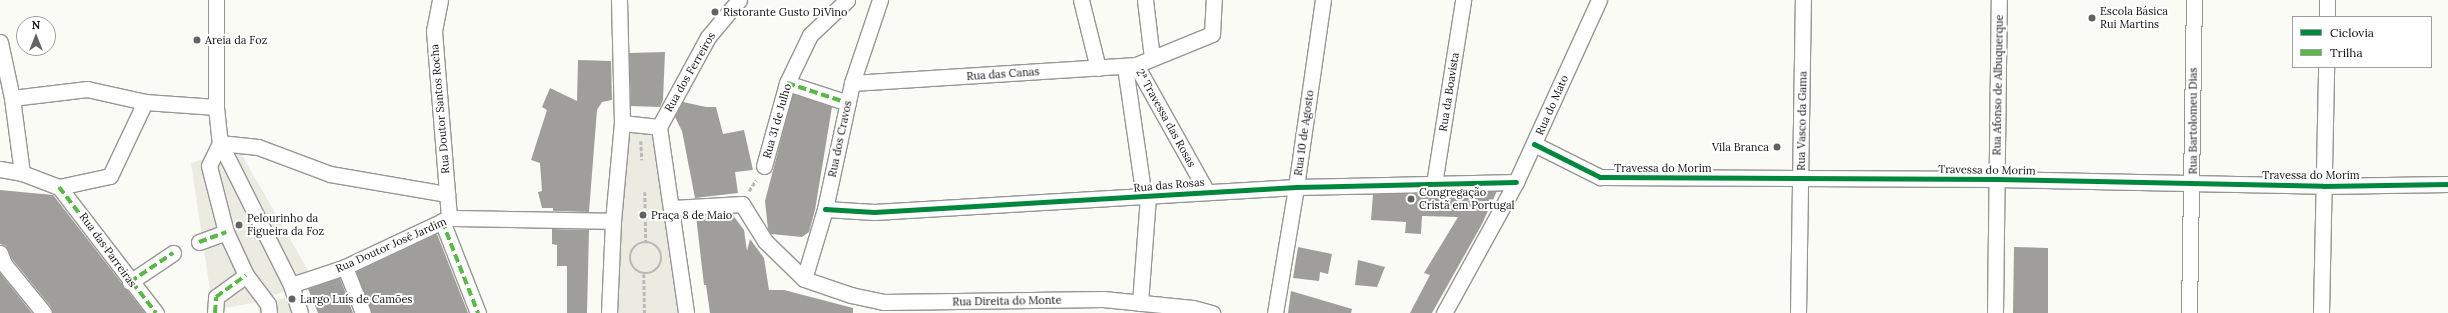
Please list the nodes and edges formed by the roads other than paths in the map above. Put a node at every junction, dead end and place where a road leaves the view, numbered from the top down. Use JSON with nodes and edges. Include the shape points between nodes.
{"nodes":[{"id":1,"x":216,"y":0,"type":"edge"},
{"id":2,"x":440,"y":0,"type":"edge"},
{"id":3,"x":619,"y":0,"type":"edge"},
{"id":4,"x":739,"y":0,"type":"edge"},
{"id":5,"x":847,"y":0,"type":"edge"},
{"id":6,"x":880,"y":0,"type":"edge"},
{"id":7,"x":1081,"y":0,"type":"edge"},
{"id":8,"x":1145,"y":0,"type":"edge"},
{"id":9,"x":1214,"y":0,"type":"edge"},
{"id":10,"x":1323,"y":0,"type":"edge"},
{"id":11,"x":1463,"y":0,"type":"edge"},
{"id":12,"x":1599,"y":0,"type":"edge"},
{"id":13,"x":1803,"y":0,"type":"edge"},
{"id":14,"x":1999,"y":0,"type":"edge"},
{"id":15,"x":2194,"y":0,"type":"edge"},
{"id":16,"x":2327,"y":0,"type":"edge"},
{"id":17,"x":2327,"y":16,"type":"edge"},
{"id":18,"x":0,"y":42,"type":"edge"},
{"id":19,"x":1152,"y":58,"type":"junction"},
{"id":20,"x":1130,"y":66,"type":"junction"},
{"id":21,"x":1098,"y":68,"type":"junction"},
{"id":22,"x":2326,"y":68,"type":"edge"},
{"id":23,"x":787,"y":83,"type":"junction"},
{"id":24,"x":852,"y":83,"type":"junction"},
{"id":25,"x":12,"y":98,"type":"junction"},
{"id":26,"x":145,"y":102,"type":"junction"},
{"id":27,"x":848,"y":103,"type":"junction"},
{"id":28,"x":216,"y":107,"type":"junction"},
{"id":29,"x":622,"y":123,"type":"junction"},
{"id":30,"x":659,"y":127,"type":"junction"},
{"id":31,"x":220,"y":143,"type":"junction"},
{"id":32,"x":1534,"y":144,"type":"junction"},
{"id":33,"x":764,"y":166,"type":"road end"},
{"id":34,"x":0,"y":170,"type":"edge"},
{"id":35,"x":22,"y":173,"type":"junction"},
{"id":36,"x":1801,"y":179,"type":"junction"},
{"id":37,"x":1997,"y":180,"type":"junction"},
{"id":38,"x":1516,"y":182,"type":"junction"},
{"id":39,"x":1434,"y":184,"type":"junction"},
{"id":40,"x":2192,"y":184,"type":"junction"},
{"id":41,"x":2448,"y":184,"type":"edge"},
{"id":42,"x":2322,"y":186,"type":"junction"},
{"id":43,"x":59,"y":187,"type":"junction"},
{"id":44,"x":1296,"y":187,"type":"junction"},
{"id":45,"x":1207,"y":192,"type":"junction"},
{"id":46,"x":447,"y":194,"type":"junction"},
{"id":47,"x":1146,"y":198,"type":"junction"},
{"id":48,"x":673,"y":208,"type":"junction"},
{"id":49,"x":825,"y":209,"type":"junction"},
{"id":50,"x":446,"y":219,"type":"junction"},
{"id":51,"x":613,"y":221,"type":"junction"},
{"id":52,"x":226,"y":232,"type":"junction"},
{"id":53,"x":198,"y":242,"type":"dead end"},
{"id":54,"x":0,"y":253,"type":"edge"},
{"id":55,"x":173,"y":253,"type":"dead end"},
{"id":56,"x":345,"y":267,"type":"junction"},
{"id":57,"x":246,"y":275,"type":"junction"},
{"id":58,"x":804,"y":279,"type":"junction"},
{"id":59,"x":130,"y":282,"type":"junction"},
{"id":60,"x":291,"y":285,"type":"junction"},
{"id":61,"x":1140,"y":303,"type":"junction"},
{"id":62,"x":268,"y":308,"type":"edge"},
{"id":63,"x":44,"y":313,"type":"edge"},
{"id":64,"x":156,"y":313,"type":"edge"},
{"id":65,"x":215,"y":313,"type":"edge"},
{"id":66,"x":300,"y":313,"type":"edge"},
{"id":67,"x":363,"y":313,"type":"edge"},
{"id":68,"x":478,"y":313,"type":"edge"},
{"id":69,"x":609,"y":313,"type":"edge"},
{"id":70,"x":686,"y":313,"type":"edge"},
{"id":71,"x":1212,"y":313,"type":"edge"},
{"id":72,"x":1275,"y":313,"type":"edge"},
{"id":73,"x":1444,"y":313,"type":"edge"},
{"id":74,"x":1798,"y":313,"type":"edge"},
{"id":75,"x":1995,"y":313,"type":"edge"},
{"id":76,"x":2189,"y":313,"type":"edge"},
{"id":77,"x":2321,"y":313,"type":"edge"}],
"edges":[{"from":1,"to":28,"type":"street"},
{"from":2,"to":46,"type":"street","name":"Rua Doutor Santos Rocha","via":[[434,31]]},
{"from":3,"to":29,"type":"street"},
{"from":4,"to":30,"type":"street","name":"Rua dos Ferreiros","via":[[708,37]]},
{"from":5,"to":23,"type":"street","name":"Rua 31 de Julho","via":[[810,35]]},
{"from":6,"to":24,"type":"street","name":"Rua dos Cravos"},
{"from":7,"to":21,"type":"street"},
{"from":8,"to":19,"type":"street"},
{"from":9,"to":19,"type":"street","name":"Rua das Canas","via":[[1212,34]]},
{"from":10,"to":44,"type":"street","name":"Rua 10 de Agosto"},
{"from":11,"to":39,"type":"street","name":"Rua da Boavista"},
{"from":12,"to":32,"type":"street","name":"Rua do Mato"},
{"from":13,"to":36,"type":"street","name":"Rua Vasco da Gama"},
{"from":14,"to":37,"type":"street","name":"Rua Afonso de Albuquerque"},
{"from":15,"to":40,"type":"street","name":"Rua Bartolomeu Dias"},
{"from":16,"to":17,"type":"street"},
{"from":18,"to":25,"type":"street"},
{"from":19,"to":20,"type":"street","name":"Rua das Canas"},
{"from":20,"to":21,"type":"street","name":"Rua das Canas"},
{"from":20,"to":45,"type":"street","name":"2ª Travessa das Rosas"},
{"from":20,"to":47,"type":"street"},
{"from":21,"to":24,"type":"street","name":"Rua das Canas"},
{"from":22,"to":42,"type":"street"},
{"from":23,"to":27,"type":"street"},
{"from":23,"to":33,"type":"street","name":"Rua 31 de Julho"},
{"from":24,"to":27,"type":"street","name":"Rua dos Cravos"},
{"from":25,"to":26,"type":"street","via":[[87,89]]},
{"from":25,"to":35,"type":"street"},
{"from":26,"to":28,"type":"street"},
{"from":26,"to":43,"type":"street","via":[[110,176]]},
{"from":27,"to":49,"type":"street","name":"Rua dos Cravos"},
{"from":28,"to":31,"type":"street"},
{"from":29,"to":30,"type":"street"},
{"from":29,"to":51,"type":"street"},
{"from":30,"to":48,"type":"street"},
{"from":31,"to":46,"type":"street","via":[[258,146],[330,174]]},
{"from":31,"to":52,"type":"street","via":[[209,166]]},
{"from":31,"to":60,"type":"street"},
{"from":32,"to":36,"type":"street","name":"Travessa do Morim","via":[[1600,177]]},
{"from":32,"to":38,"type":"street","name":"Rua do Mato"},
{"from":34,"to":35,"type":"street"},
{"from":35,"to":43,"type":"street"},
{"from":36,"to":37,"type":"street","name":"Travessa do Morim"},
{"from":36,"to":74,"type":"street","name":"Rua Vasco da Gama"},
{"from":37,"to":40,"type":"street","name":"Travessa do Morim"},
{"from":37,"to":75,"type":"street","name":"Rua Afonso de Albuquerque"},
{"from":38,"to":39,"type":"street","name":"Rua das Rosas"},
{"from":38,"to":73,"type":"street","name":"Rua do Mato"},
{"from":39,"to":44,"type":"street","name":"Rua das Rosas"},
{"from":40,"to":42,"type":"street","name":"Travessa do Morim"},
{"from":40,"to":76,"type":"street","name":"Rua Bartolomeu Dias"},
{"from":41,"to":42,"type":"street","name":"Travessa do Morim"},
{"from":42,"to":77,"type":"street"},
{"from":43,"to":59,"type":"street","name":"Rua das Parreiras"},
{"from":44,"to":45,"type":"street","name":"Rua das Rosas"},
{"from":44,"to":72,"type":"street","name":"Rua 10 de Agosto"},
{"from":45,"to":47,"type":"street","name":"Rua das Rosas"},
{"from":46,"to":50,"type":"street","name":"Rua Doutor Santos Rocha"},
{"from":47,"to":49,"type":"street","name":"Rua das Rosas","via":[[874,212]]},
{"from":47,"to":61,"type":"street"},
{"from":48,"to":58,"type":"street","via":[[742,204],[766,241]]},
{"from":48,"to":70,"type":"street"},
{"from":49,"to":58,"type":"street","name":"Rua dos Cravos"},
{"from":50,"to":51,"type":"street","name":"Rua Doutor José Jardim"},
{"from":50,"to":56,"type":"street","name":"Rua Doutor José Jardim"},
{"from":50,"to":68,"type":"street","name":"Rua Doutor Santos Rocha"},
{"from":51,"to":69,"type":"street"},
{"from":52,"to":53,"type":"street"},
{"from":52,"to":57,"type":"street"},
{"from":54,"to":63,"type":"street","via":[[4,264]]},
{"from":55,"to":59,"type":"street"},
{"from":56,"to":60,"type":"street","name":"Rua Doutor José Jardim"},
{"from":56,"to":67,"type":"street"},
{"from":57,"to":62,"type":"street"},
{"from":57,"to":65,"type":"street","via":[[216,297]]},
{"from":58,"to":61,"type":"street","name":"Rua Direita do Monte","via":[[851,295],[884,302],[1103,299]]},
{"from":59,"to":64,"type":"street","name":"Rua das Parreiras"},
{"from":60,"to":66,"type":"street"},
{"from":61,"to":71,"type":"street","name":"Rua Direita do Monte","via":[[1193,308]]}]}
